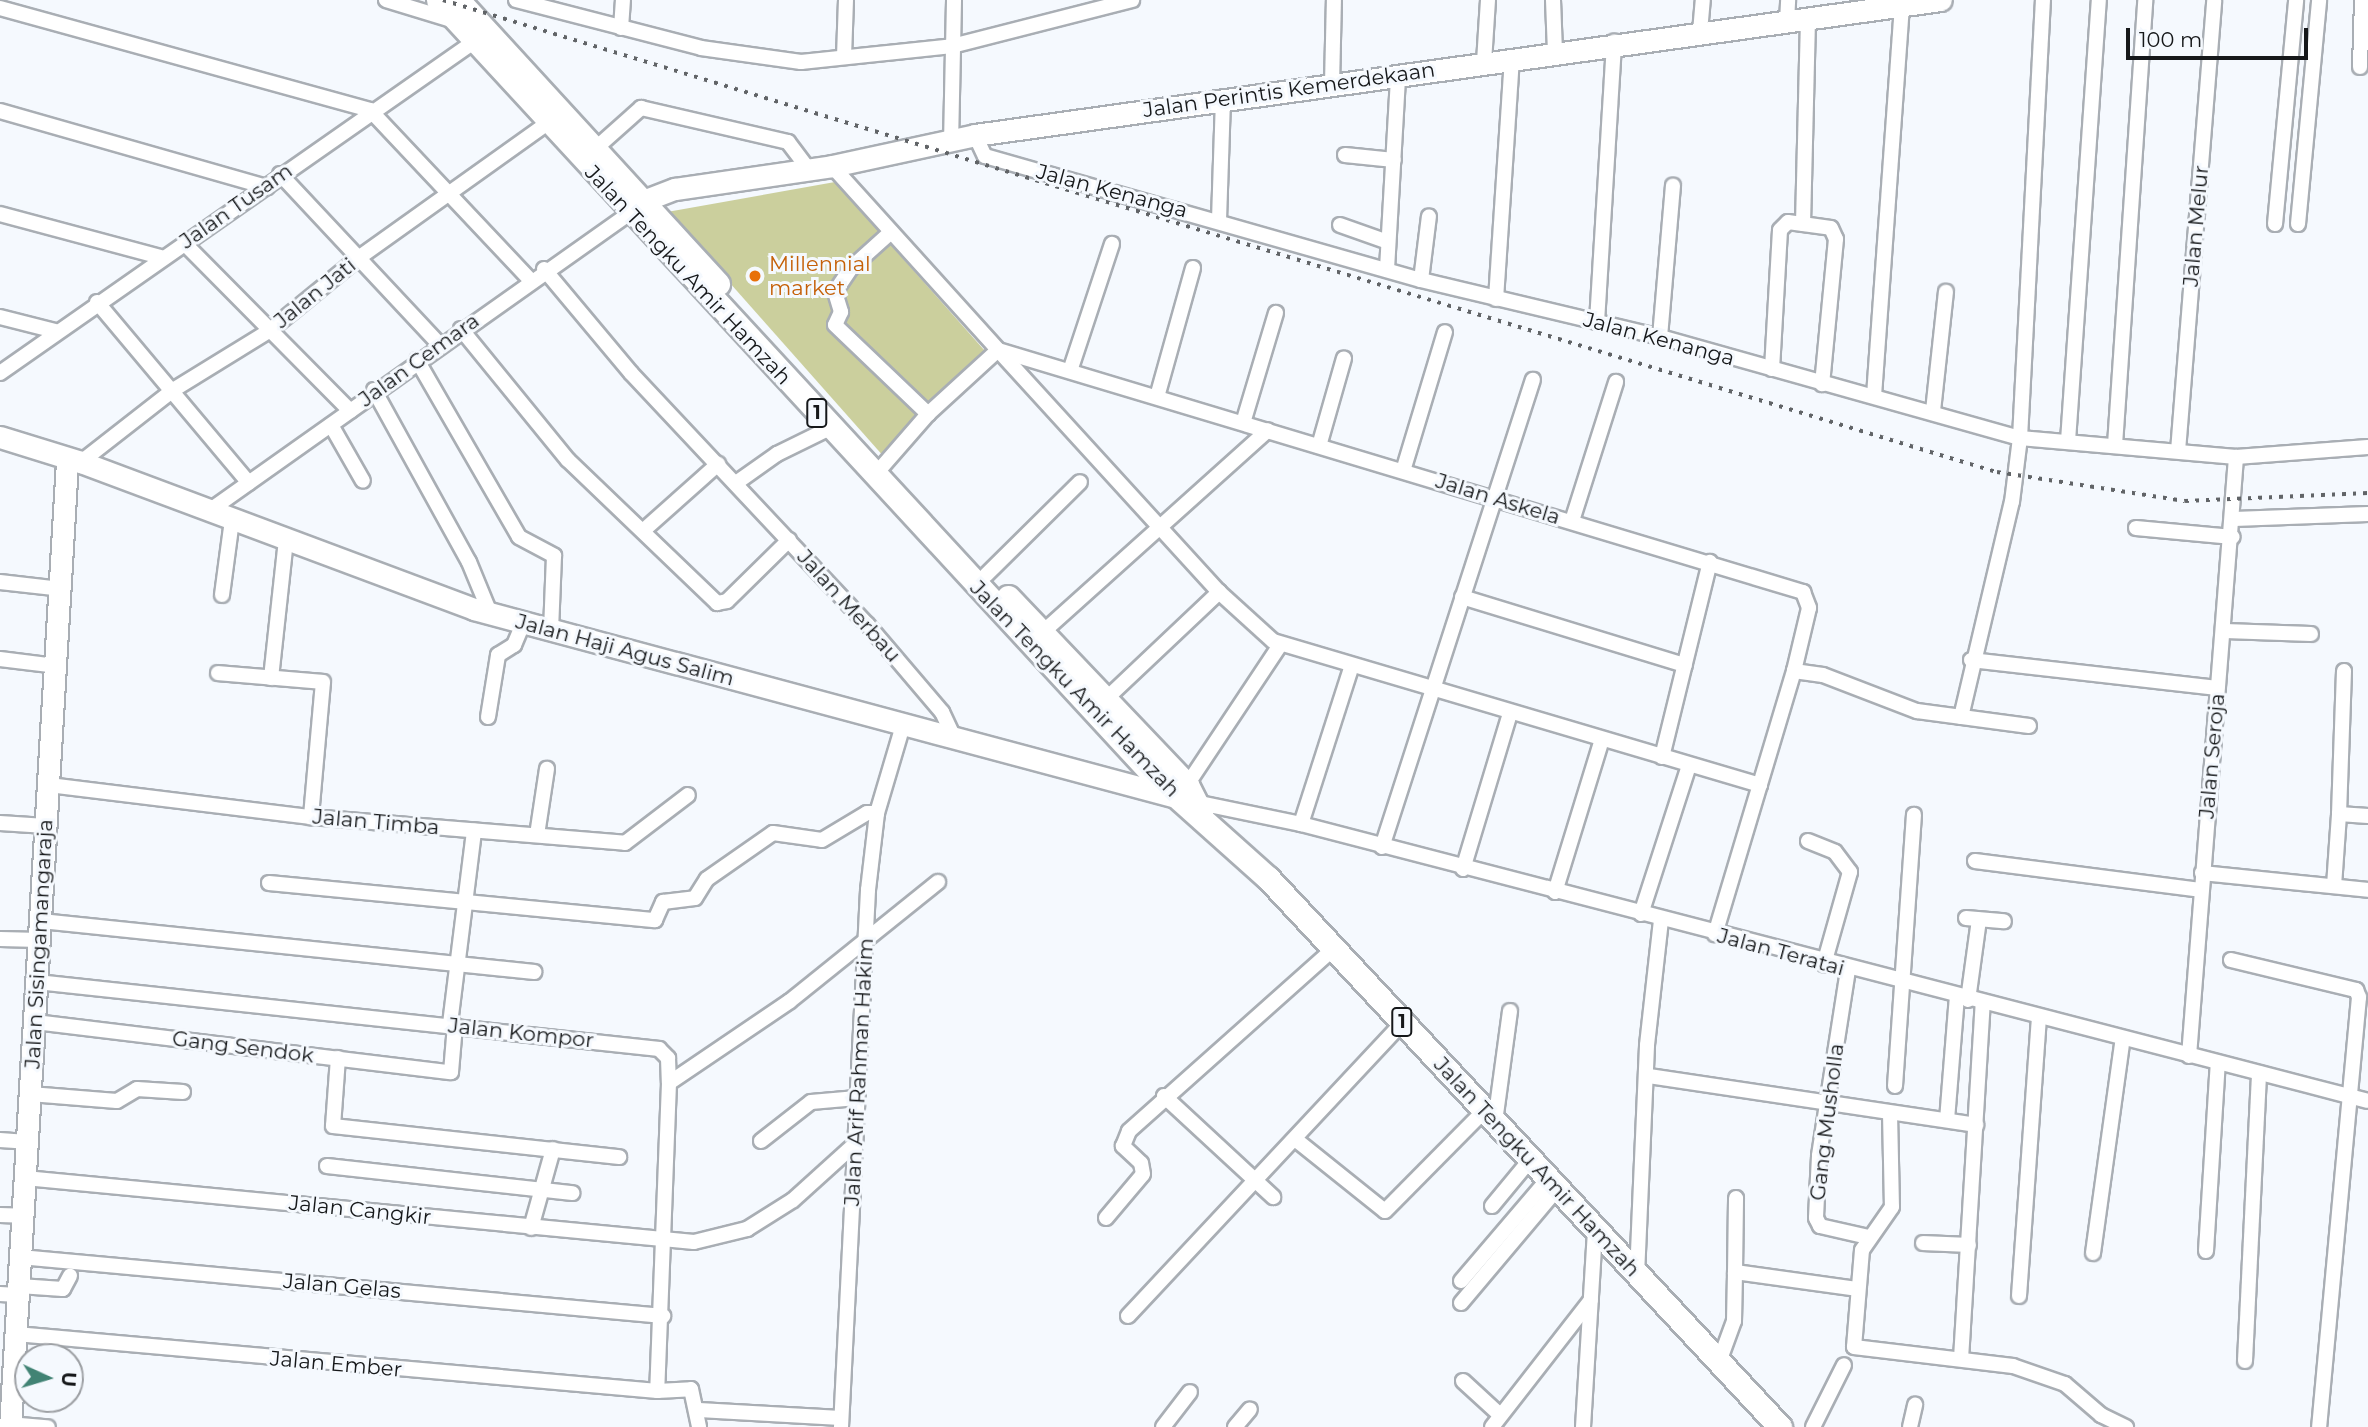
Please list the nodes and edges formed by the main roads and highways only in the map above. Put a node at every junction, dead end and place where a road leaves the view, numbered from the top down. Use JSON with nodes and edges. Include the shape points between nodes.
{"nodes":[{"id":1,"x":438,"y":0,"type":"edge"},
{"id":2,"x":457,"y":11,"type":"edge"},
{"id":3,"x":636,"y":207,"type":"junction"},
{"id":4,"x":878,"y":471,"type":"junction"},
{"id":5,"x":1191,"y":801,"type":"junction"},
{"id":6,"x":1780,"y":1427,"type":"edge"}],
"edges":[{"from":1,"to":2,"type":"main road","name":"Jalan Tengku Amir Hamzah","number":"1"},
{"from":2,"to":3,"type":"main road","name":"Jalan Tengku Amir Hamzah","number":"1","via":[[595,149]]},
{"from":2,"to":3,"type":"main road","name":"Jalan Tengku Amir Hamzah","number":"1","via":[[475,41],[548,123]]},
{"from":3,"to":4,"type":"main road","name":"Jalan Tengku Amir Hamzah","number":"1"},
{"from":3,"to":4,"type":"main road","name":"Jalan Tengku Amir Hamzah","number":"1","via":[[830,428]]},
{"from":4,"to":5,"type":"main road","name":"Jalan Tengku Amir Hamzah","number":"1"},
{"from":4,"to":5,"type":"main road","name":"Jalan Tengku Amir Hamzah","number":"1","via":[[1043,632]]},
{"from":5,"to":6,"type":"main road","name":"Jalan Tengku Amir Hamzah","number":"1"}]}
